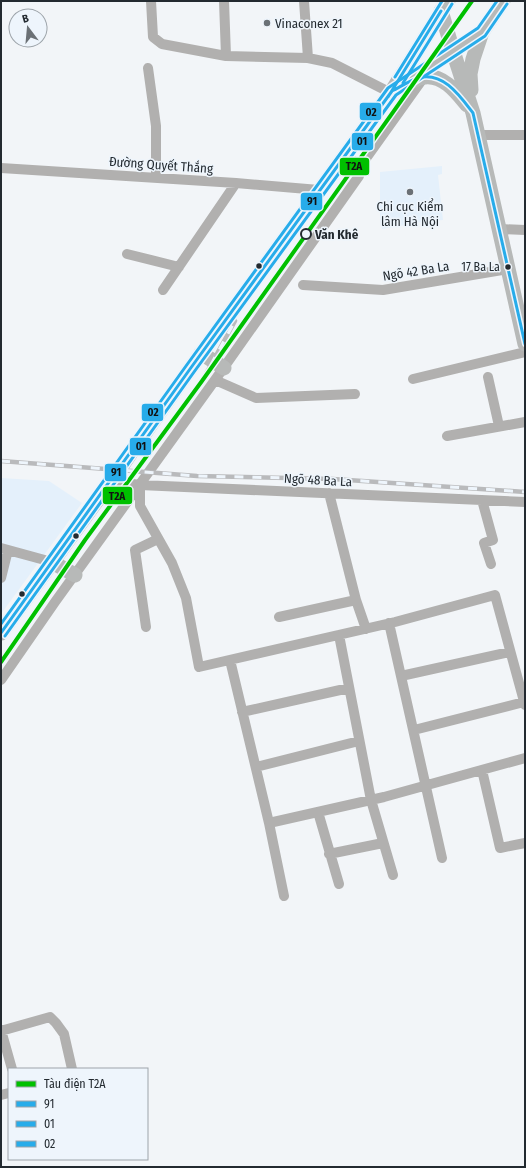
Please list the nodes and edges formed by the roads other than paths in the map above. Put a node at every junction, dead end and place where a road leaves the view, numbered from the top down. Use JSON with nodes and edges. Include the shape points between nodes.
{"nodes":[{"id":1,"x":151,"y":1,"type":"edge"},
{"id":2,"x":224,"y":1,"type":"edge"},
{"id":3,"x":304,"y":1,"type":"edge"},
{"id":4,"x":503,"y":1,"type":"edge"},
{"id":5,"x":444,"y":6,"type":"edge"},
{"id":6,"x":482,"y":32,"type":"junction"},
{"id":7,"x":453,"y":51,"type":"junction"},
{"id":8,"x":226,"y":56,"type":"junction"},
{"id":9,"x":308,"y":58,"type":"junction"},
{"id":10,"x":148,"y":68,"type":"dead end"},
{"id":11,"x":425,"y":76,"type":"junction"},
{"id":12,"x":392,"y":92,"type":"junction"},
{"id":13,"x":473,"y":113,"type":"junction"},
{"id":14,"x":525,"y":134,"type":"edge"},
{"id":15,"x":478,"y":135,"type":"junction"},
{"id":16,"x":344,"y":157,"type":"junction"},
{"id":17,"x":1,"y":168,"type":"edge"},
{"id":18,"x":359,"y":168,"type":"junction"},
{"id":19,"x":156,"y":178,"type":"junction"},
{"id":20,"x":236,"y":183,"type":"junction"},
{"id":21,"x":319,"y":190,"type":"junction"},
{"id":22,"x":500,"y":230,"type":"junction"},
{"id":23,"x":525,"y":230,"type":"edge"},
{"id":24,"x":127,"y":254,"type":"dead end"},
{"id":25,"x":179,"y":267,"type":"junction"},
{"id":26,"x":508,"y":269,"type":"junction"},
{"id":27,"x":303,"y":285,"type":"dead end"},
{"id":28,"x":163,"y":290,"type":"dead end"},
{"id":29,"x":525,"y":344,"type":"edge"},
{"id":30,"x":525,"y":352,"type":"edge"},
{"id":31,"x":201,"y":353,"type":"junction"},
{"id":32,"x":220,"y":374,"type":"junction"},
{"id":33,"x":488,"y":377,"type":"dead end"},
{"id":34,"x":413,"y":379,"type":"dead end"},
{"id":35,"x":355,"y":394,"type":"dead end"},
{"id":36,"x":525,"y":422,"type":"edge"},
{"id":37,"x":499,"y":426,"type":"junction"},
{"id":38,"x":448,"y":436,"type":"dead end"},
{"id":39,"x":111,"y":481,"type":"junction"},
{"id":40,"x":140,"y":485,"type":"junction"},
{"id":41,"x":329,"y":493,"type":"junction"},
{"id":42,"x":482,"y":500,"type":"junction"},
{"id":43,"x":525,"y":502,"type":"edge"},
{"id":44,"x":158,"y":539,"type":"junction"},
{"id":45,"x":5,"y":549,"type":"edge"},
{"id":46,"x":52,"y":562,"type":"junction"},
{"id":47,"x":491,"y":564,"type":"dead end"},
{"id":48,"x":75,"y":575,"type":"junction"},
{"id":49,"x":1,"y":578,"type":"edge"},
{"id":50,"x":356,"y":600,"type":"junction"},
{"id":51,"x":279,"y":617,"type":"dead end"},
{"id":52,"x":389,"y":623,"type":"junction"},
{"id":53,"x":146,"y":626,"type":"dead end"},
{"id":54,"x":366,"y":628,"type":"junction"},
{"id":55,"x":1,"y":633,"type":"edge"},
{"id":56,"x":338,"y":635,"type":"junction"},
{"id":57,"x":510,"y":652,"type":"junction"},
{"id":58,"x":230,"y":660,"type":"junction"},
{"id":59,"x":401,"y":676,"type":"junction"},
{"id":60,"x":1,"y":680,"type":"edge"},
{"id":61,"x":349,"y":688,"type":"junction"},
{"id":62,"x":524,"y":704,"type":"edge"},
{"id":63,"x":242,"y":712,"type":"junction"},
{"id":64,"x":414,"y":730,"type":"junction"},
{"id":65,"x":359,"y":741,"type":"junction"},
{"id":66,"x":525,"y":758,"type":"edge"},
{"id":67,"x":256,"y":767,"type":"junction"},
{"id":68,"x":482,"y":770,"type":"junction"},
{"id":69,"x":426,"y":785,"type":"junction"},
{"id":70,"x":370,"y":800,"type":"junction"},
{"id":71,"x":318,"y":812,"type":"junction"},
{"id":72,"x":269,"y":822,"type":"junction"},
{"id":73,"x":383,"y":843,"type":"junction"},
{"id":74,"x":525,"y":843,"type":"edge"},
{"id":75,"x":329,"y":854,"type":"junction"},
{"id":76,"x":442,"y":858,"type":"dead end"},
{"id":77,"x":393,"y":875,"type":"dead end"},
{"id":78,"x":339,"y":884,"type":"dead end"},
{"id":79,"x":284,"y":896,"type":"dead end"},
{"id":80,"x":1,"y":1031,"type":"edge"},
{"id":81,"x":12,"y":1068,"type":"edge"},
{"id":82,"x":72,"y":1068,"type":"edge"}],
"edges":[{"from":1,"to":8,"type":"street","via":[[153,37],[162,44]]},
{"from":2,"to":8,"type":"street"},
{"from":3,"to":9,"type":"street"},
{"from":4,"to":6,"type":"highway"},
{"from":5,"to":7,"type":"highway"},
{"from":5,"to":12,"type":"highway"},
{"from":6,"to":7,"type":"highway"},
{"from":6,"to":13,"type":"highway","via":[[470,74]]},
{"from":7,"to":12,"type":"highway"},
{"from":7,"to":13,"type":"highway"},
{"from":8,"to":9,"type":"street"},
{"from":9,"to":12,"type":"street","via":[[332,63]]},
{"from":10,"to":19,"type":"street","via":[[156,126]]},
{"from":11,"to":12,"type":"highway"},
{"from":11,"to":13,"type":"highway","via":[[444,81],[455,90]]},
{"from":11,"to":18,"type":"street"},
{"from":12,"to":16,"type":"highway"},
{"from":13,"to":15,"type":"highway"},
{"from":14,"to":15,"type":"street"},
{"from":15,"to":22,"type":"highway"},
{"from":16,"to":18,"type":"highway"},
{"from":16,"to":21,"type":"highway"},
{"from":17,"to":19,"type":"street","name":"Đường Quyết Thắng"},
{"from":18,"to":32,"type":"street","via":[[359,176]]},
{"from":19,"to":20,"type":"street","name":"Đường Quyết Thắng"},
{"from":20,"to":21,"type":"street","name":"Đường Quyết Thắng"},
{"from":20,"to":25,"type":"street"},
{"from":21,"to":31,"type":"highway"},
{"from":22,"to":23,"type":"street"},
{"from":22,"to":26,"type":"highway"},
{"from":24,"to":25,"type":"street"},
{"from":25,"to":28,"type":"street"},
{"from":26,"to":27,"type":"street","name":"Ngõ 42 Ba La","via":[[383,290]]},
{"from":26,"to":29,"type":"highway"},
{"from":30,"to":34,"type":"street"},
{"from":31,"to":32,"type":"highway"},
{"from":31,"to":39,"type":"highway"},
{"from":32,"to":35,"type":"street","via":[[256,398]]},
{"from":32,"to":40,"type":"street"},
{"from":33,"to":37,"type":"street"},
{"from":36,"to":37,"type":"street"},
{"from":37,"to":38,"type":"street"},
{"from":39,"to":40,"type":"street","name":"Ngõ 48 Ba La"},
{"from":39,"to":46,"type":"highway"},
{"from":40,"to":41,"type":"street","name":"Ngõ 48 Ba La"},
{"from":40,"to":44,"type":"street","via":[[140,506]]},
{"from":40,"to":48,"type":"street"},
{"from":41,"to":42,"type":"street","name":"Ngõ 48 Ba La"},
{"from":41,"to":50,"type":"street"},
{"from":42,"to":43,"type":"street","name":"Ngõ 48 Ba La"},
{"from":42,"to":47,"type":"street","via":[[493,540],[484,542]]},
{"from":44,"to":53,"type":"street","via":[[135,550]]},
{"from":44,"to":58,"type":"street","via":[[186,598],[199,667]]},
{"from":45,"to":46,"type":"street"},
{"from":45,"to":49,"type":"street"},
{"from":46,"to":48,"type":"highway"},
{"from":46,"to":55,"type":"highway"},
{"from":48,"to":60,"type":"street"},
{"from":50,"to":51,"type":"street"},
{"from":50,"to":54,"type":"street"},
{"from":52,"to":54,"type":"street"},
{"from":52,"to":57,"type":"street","via":[[494,595]]},
{"from":52,"to":59,"type":"street"},
{"from":54,"to":56,"type":"street"},
{"from":56,"to":58,"type":"street"},
{"from":56,"to":61,"type":"street"},
{"from":57,"to":59,"type":"street"},
{"from":57,"to":62,"type":"street"},
{"from":58,"to":63,"type":"street"},
{"from":59,"to":64,"type":"street"},
{"from":61,"to":63,"type":"street"},
{"from":61,"to":65,"type":"street"},
{"from":62,"to":64,"type":"street"},
{"from":63,"to":67,"type":"street"},
{"from":64,"to":69,"type":"street"},
{"from":65,"to":67,"type":"street"},
{"from":65,"to":70,"type":"street"},
{"from":66,"to":68,"type":"street"},
{"from":67,"to":72,"type":"street"},
{"from":68,"to":69,"type":"street"},
{"from":68,"to":74,"type":"street","via":[[500,848]]},
{"from":69,"to":70,"type":"street"},
{"from":69,"to":76,"type":"street"},
{"from":70,"to":71,"type":"street"},
{"from":70,"to":73,"type":"street"},
{"from":71,"to":72,"type":"street"},
{"from":71,"to":75,"type":"street"},
{"from":72,"to":79,"type":"street"},
{"from":73,"to":75,"type":"street"},
{"from":73,"to":77,"type":"street"},
{"from":75,"to":78,"type":"street"},
{"from":80,"to":81,"type":"street"},
{"from":80,"to":82,"type":"street","via":[[50,1017],[64,1034]]}]}
